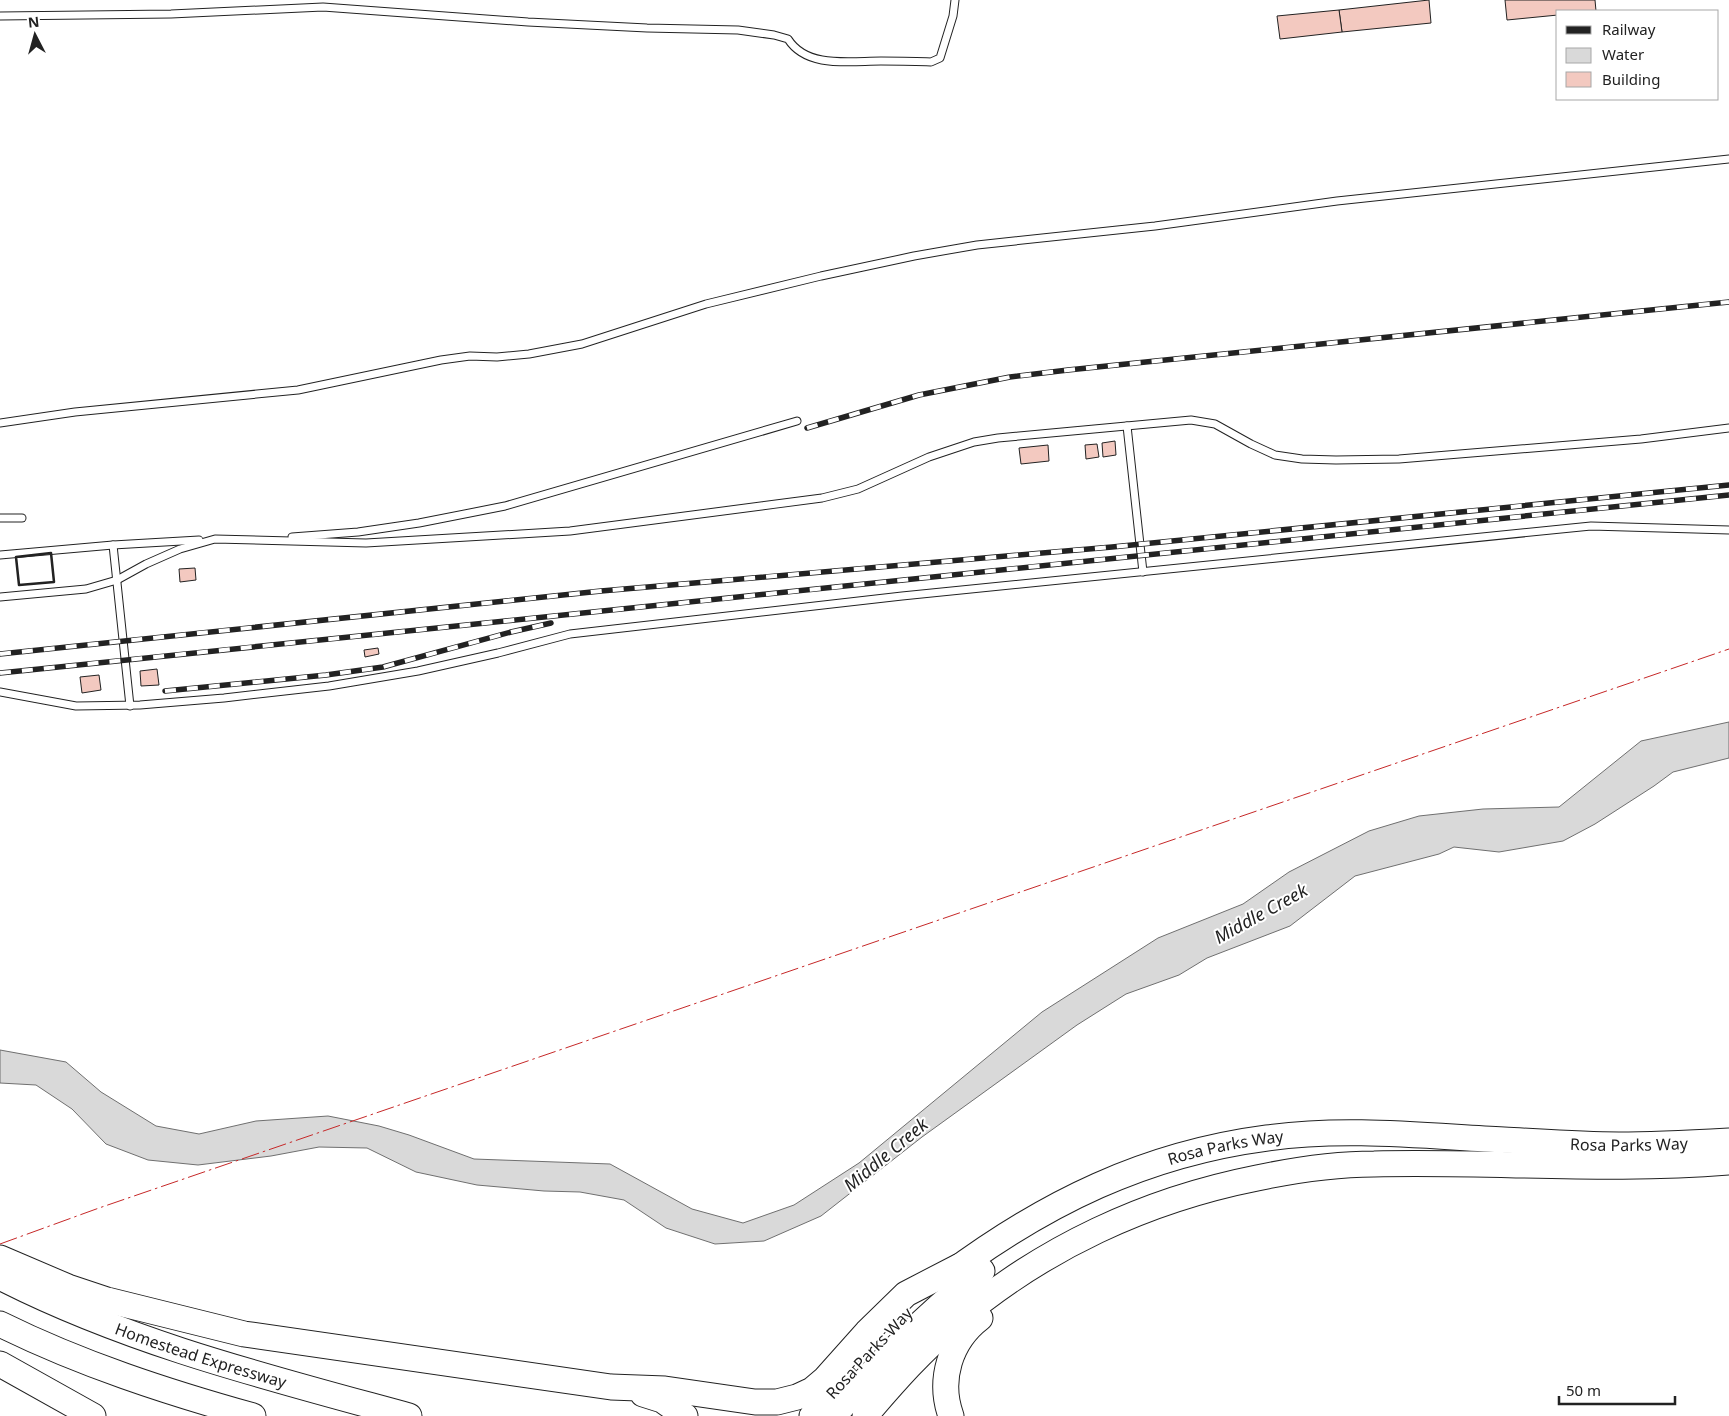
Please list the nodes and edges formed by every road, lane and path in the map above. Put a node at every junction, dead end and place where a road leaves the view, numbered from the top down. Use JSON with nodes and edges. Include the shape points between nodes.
{"nodes":[{"id":1,"x":955,"y":0,"type":"edge"},
{"id":2,"x":0,"y":16,"type":"edge"},
{"id":3,"x":1729,"y":159,"type":"edge"},
{"id":4,"x":797,"y":421,"type":"dead end"},
{"id":5,"x":0,"y":423,"type":"edge"},
{"id":6,"x":1127,"y":426,"type":"junction"},
{"id":7,"x":1729,"y":428,"type":"edge"},
{"id":8,"x":0,"y":518,"type":"edge"},
{"id":9,"x":22,"y":518,"type":"dead end"},
{"id":10,"x":1729,"y":530,"type":"edge"},
{"id":11,"x":215,"y":539,"type":"junction"},
{"id":12,"x":113,"y":545,"type":"junction"},
{"id":13,"x":0,"y":555,"type":"edge"},
{"id":14,"x":1143,"y":572,"type":"junction"},
{"id":15,"x":116,"y":580,"type":"junction"},
{"id":16,"x":0,"y":597,"type":"edge"},
{"id":17,"x":0,"y":692,"type":"edge"},
{"id":18,"x":130,"y":706,"type":"junction"},
{"id":19,"x":1729,"y":1141,"type":"edge"},
{"id":20,"x":1729,"y":1162,"type":"edge"},
{"id":21,"x":1122,"y":1175,"type":"junction"},
{"id":22,"x":1111,"y":1223,"type":"junction"},
{"id":23,"x":0,"y":1258,"type":"edge"},
{"id":24,"x":960,"y":1266,"type":"junction"},
{"id":25,"x":0,"y":1277,"type":"edge"},
{"id":26,"x":0,"y":1324,"type":"edge"},
{"id":27,"x":0,"y":1364,"type":"edge"},
{"id":28,"x":611,"y":1387,"type":"junction"},
{"id":29,"x":93,"y":1416,"type":"edge"},
{"id":30,"x":253,"y":1416,"type":"edge"},
{"id":31,"x":409,"y":1416,"type":"edge"},
{"id":32,"x":684,"y":1416,"type":"edge"},
{"id":33,"x":812,"y":1416,"type":"edge"},
{"id":34,"x":834,"y":1416,"type":"edge"},
{"id":35,"x":865,"y":1416,"type":"edge"},
{"id":36,"x":951,"y":1416,"type":"edge"}],
"edges":[{"from":1,"to":2,"type":"lane","via":[[940,58],[931,62],[830,62],[806,55],[793,47],[788,39],[738,30],[528,22],[323,7],[180,14]]},
{"from":3,"to":5,"type":"lane","via":[[1337,201],[968,247],[821,276],[706,304],[582,344],[529,354],[441,360],[298,390],[75,412]]},
{"from":4,"to":11,"type":"lane","via":[[505,506],[358,532]]},
{"from":6,"to":7,"type":"lane","via":[[1191,420],[1215,424],[1275,455],[1336,460],[1641,439]]},
{"from":6,"to":11,"type":"lane","via":[[974,442],[929,456],[858,489],[822,498],[570,531],[366,543]]},
{"from":6,"to":14,"type":"lane"},
{"from":8,"to":9,"type":"lane"},
{"from":10,"to":14,"type":"lane","via":[[1591,526]]},
{"from":11,"to":12,"type":"lane"},
{"from":11,"to":15,"type":"lane","via":[[180,549]]},
{"from":12,"to":13,"type":"lane"},
{"from":12,"to":15,"type":"lane"},
{"from":14,"to":18,"type":"lane","via":[[570,634],[418,671],[329,686]]},
{"from":15,"to":16,"type":"lane","via":[[86,589]]},
{"from":15,"to":18,"type":"lane"},
{"from":17,"to":18,"type":"lane","via":[[76,706]]},
{"from":19,"to":21,"type":"highway","name":"Rosa Parks Way","via":[[1618,1145],[1318,1133],[1218,1146],[1169,1158]]},
{"from":20,"to":22,"type":"highway","name":"Rosa Parks Way","via":[[1625,1168],[1373,1164],[1323,1168],[1271,1175],[1206,1190],[1158,1204]]},
{"from":21,"to":24,"type":"highway","name":"Rosa Parks Way","via":[[1030,1220]]},
{"from":21,"to":34,"type":"highway","via":[[943,1301],[889,1353]]},
{"from":22,"to":35,"type":"highway","name":"Rosa Parks Way","via":[[1051,1254],[981,1301],[924,1351]]},
{"from":22,"to":36,"type":"highway","via":[[966,1330],[954,1349],[946,1373]]},
{"from":23,"to":28,"type":"highway","via":[[107,1300],[244,1334]]},
{"from":24,"to":28,"type":"highway","via":[[906,1294],[825,1379],[797,1397],[776,1402],[754,1402],[665,1389]]},
{"from":24,"to":33,"type":"highway","name":"Rosa Parks Way","via":[[884,1333]]},
{"from":25,"to":31,"type":"highway","name":"Homestead Expressway","via":[[84,1316],[157,1343]]},
{"from":26,"to":30,"type":"highway","via":[[69,1355],[147,1384]]},
{"from":27,"to":29,"type":"highway"},
{"from":28,"to":32,"type":"highway","via":[[657,1398]]}]}
